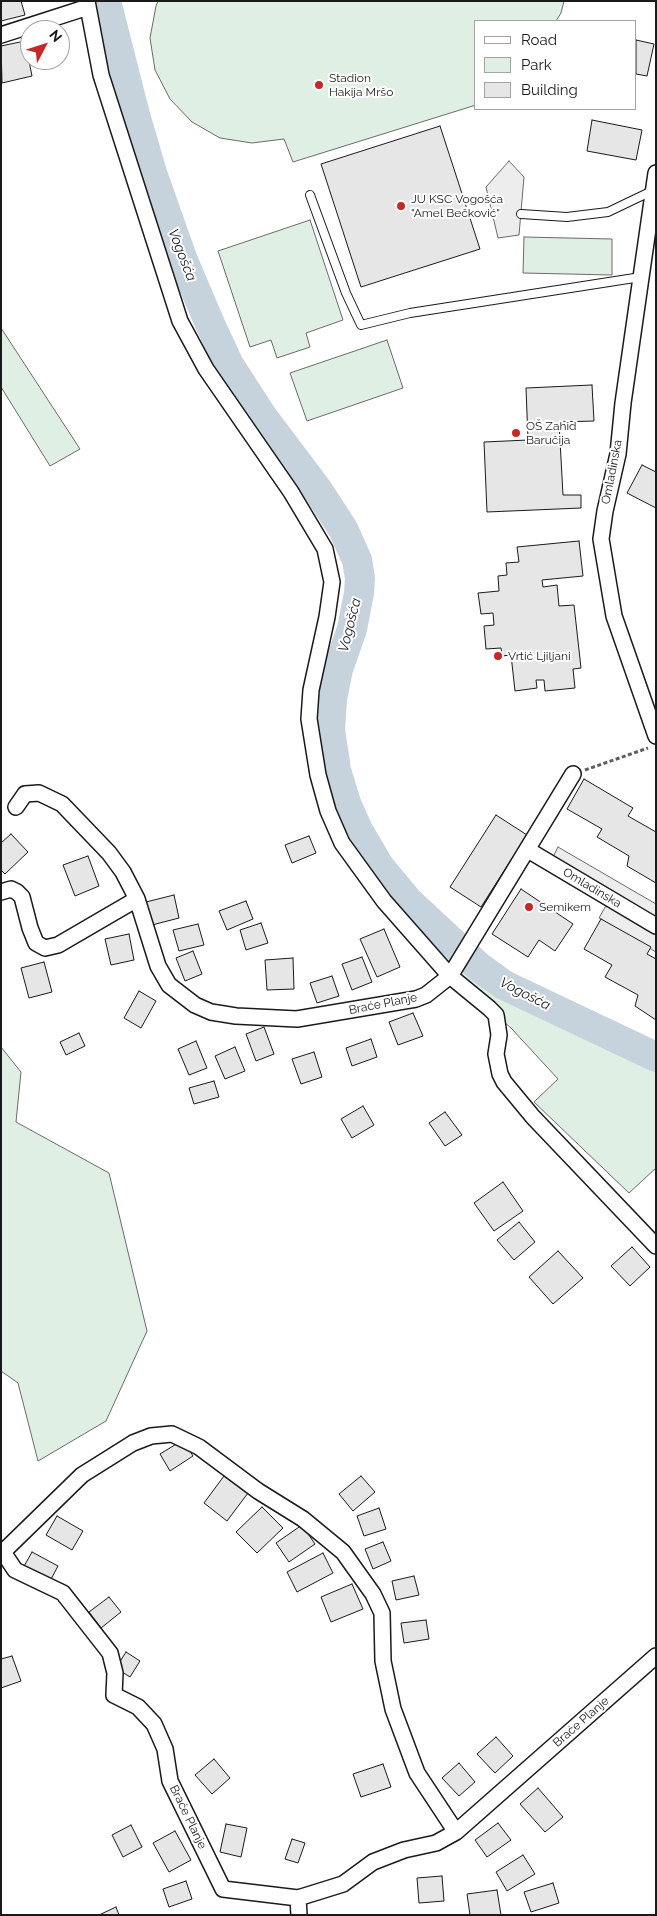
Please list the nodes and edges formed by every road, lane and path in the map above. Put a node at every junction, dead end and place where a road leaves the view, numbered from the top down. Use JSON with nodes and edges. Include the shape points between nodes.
{"nodes":[{"id":1,"x":87,"y":4,"type":"edge"},
{"id":2,"x":1,"y":35,"type":"edge"},
{"id":3,"x":656,"y":173,"type":"edge"},
{"id":4,"x":654,"y":190,"type":"junction"},
{"id":5,"x":310,"y":195,"type":"dead end"},
{"id":6,"x":521,"y":214,"type":"dead end"},
{"id":7,"x":652,"y":222,"type":"edge"},
{"id":8,"x":641,"y":277,"type":"junction"},
{"id":9,"x":656,"y":736,"type":"edge"},
{"id":10,"x":656,"y":745,"type":"edge"},
{"id":11,"x":573,"y":774,"type":"joint"},
{"id":12,"x":16,"y":807,"type":"dead end"},
{"id":13,"x":528,"y":850,"type":"junction"},
{"id":14,"x":1,"y":892,"type":"edge"},
{"id":15,"x":137,"y":899,"type":"junction"},
{"id":16,"x":656,"y":926,"type":"edge"},
{"id":17,"x":454,"y":970,"type":"junction"},
{"id":18,"x":656,"y":1246,"type":"edge"},
{"id":19,"x":656,"y":1656,"type":"edge"},
{"id":20,"x":456,"y":1832,"type":"junction"},
{"id":21,"x":298,"y":1898,"type":"junction"},
{"id":22,"x":299,"y":1915,"type":"edge"}],
"edges":[{"from":1,"to":2,"type":"street"},
{"from":1,"to":17,"type":"street","via":[[101,75],[180,321],[206,369],[292,492],[325,549],[332,582],[311,690],[309,719],[318,775],[328,811],[342,843],[384,901]]},
{"from":3,"to":4,"type":"street","name":"Omladinska"},
{"from":4,"to":6,"type":"lane","via":[[608,212],[567,217]]},
{"from":4,"to":7,"type":"street","name":"Omladinska"},
{"from":5,"to":8,"type":"lane","via":[[361,325],[410,313]]},
{"from":7,"to":8,"type":"street","name":"Omladinska"},
{"from":8,"to":9,"type":"street","name":"Omladinska","via":[[618,454],[601,539],[614,616]]},
{"from":10,"to":11,"type":"path"},
{"from":11,"to":13,"type":"street"},
{"from":12,"to":15,"type":"street","name":"Braće Planje","via":[[25,794],[39,793],[62,804],[109,853]]},
{"from":13,"to":16,"type":"street","name":"Omladinska"},
{"from":13,"to":17,"type":"street"},
{"from":14,"to":15,"type":"street","via":[[11,889],[22,897],[36,943],[45,948],[58,945]]},
{"from":15,"to":17,"type":"street","name":"Braće Planje","via":[[158,966],[170,985],[195,1005],[211,1012],[298,1019],[416,999],[426,995]]},
{"from":17,"to":18,"type":"street","via":[[496,1015],[499,1035],[496,1054],[504,1082],[533,1117]]},
{"from":19,"to":20,"type":"street","name":"Braće Planje"},
{"from":20,"to":21,"type":"street","name":"Braće Planje","via":[[436,1842],[373,1862],[343,1884]]},
{"from":20,"to":21,"type":"street","name":"Braće Planje","via":[[417,1773],[394,1708],[383,1661],[382,1613],[373,1594],[343,1552],[303,1519],[258,1492],[199,1447],[172,1434],[151,1436],[133,1443],[82,1475],[3,1552],[15,1570],[64,1593],[110,1653],[115,1673],[114,1695],[138,1707],[154,1724],[165,1748],[170,1781],[223,1889]]},
{"from":21,"to":22,"type":"street"}]}
